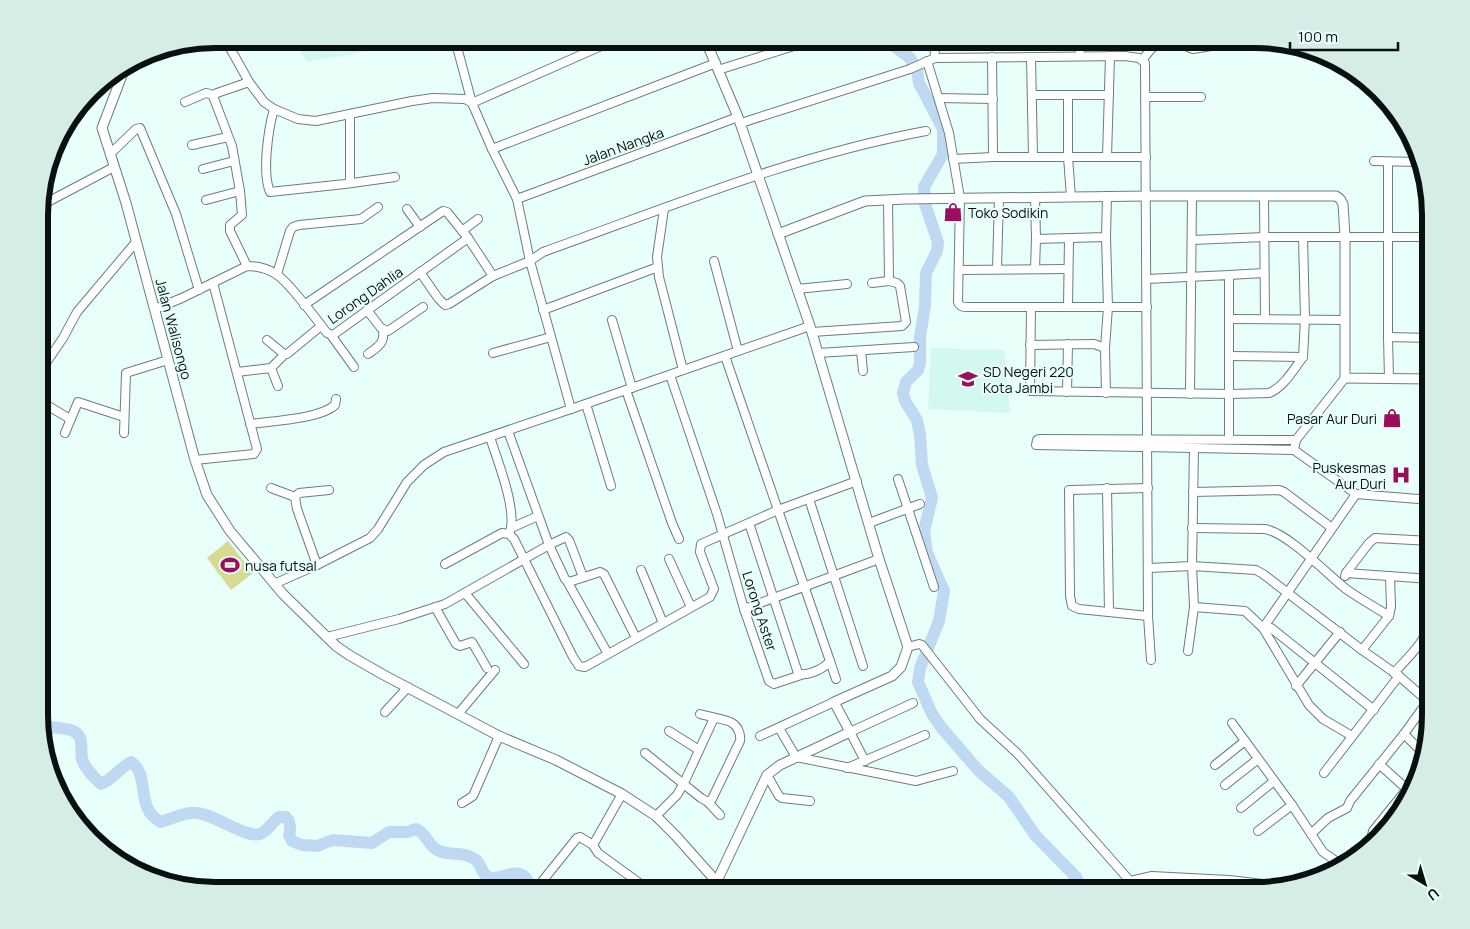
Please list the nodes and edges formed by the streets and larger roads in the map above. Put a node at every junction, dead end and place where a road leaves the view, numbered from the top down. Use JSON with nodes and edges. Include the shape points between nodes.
{"nodes":[{"id":1,"x":230,"y":48,"type":"edge"},
{"id":2,"x":457,"y":48,"type":"edge"},
{"id":3,"x":597,"y":48,"type":"edge"},
{"id":4,"x":709,"y":48,"type":"edge"},
{"id":5,"x":784,"y":48,"type":"edge"},
{"id":6,"x":933,"y":48,"type":"edge"},
{"id":7,"x":1079,"y":48,"type":"edge"},
{"id":8,"x":1152,"y":48,"type":"edge"},
{"id":9,"x":1080,"y":56,"type":"junction"},
{"id":10,"x":1110,"y":56,"type":"junction"},
{"id":11,"x":992,"y":57,"type":"junction"},
{"id":12,"x":1031,"y":57,"type":"junction"},
{"id":13,"x":931,"y":59,"type":"junction"},
{"id":14,"x":1142,"y":60,"type":"junction"},
{"id":15,"x":717,"y":67,"type":"junction"},
{"id":16,"x":121,"y":76,"type":"edge"},
{"id":17,"x":249,"y":82,"type":"junction"},
{"id":18,"x":214,"y":94,"type":"junction"},
{"id":19,"x":1032,"y":95,"type":"junction"},
{"id":20,"x":1109,"y":95,"type":"junction"},
{"id":21,"x":1068,"y":96,"type":"junction"},
{"id":22,"x":1146,"y":97,"type":"junction"},
{"id":23,"x":1201,"y":97,"type":"dead end"},
{"id":24,"x":938,"y":98,"type":"junction"},
{"id":25,"x":993,"y":99,"type":"junction"},
{"id":26,"x":186,"y":102,"type":"dead end"},
{"id":27,"x":472,"y":103,"type":"junction"},
{"id":28,"x":274,"y":110,"type":"junction"},
{"id":29,"x":350,"y":114,"type":"junction"},
{"id":30,"x":740,"y":120,"type":"junction"},
{"id":31,"x":926,"y":130,"type":"dead end"},
{"id":32,"x":228,"y":137,"type":"junction"},
{"id":33,"x":192,"y":145,"type":"dead end"},
{"id":34,"x":492,"y":150,"type":"junction"},
{"id":35,"x":110,"y":154,"type":"junction"},
{"id":36,"x":993,"y":157,"type":"junction"},
{"id":37,"x":1033,"y":157,"type":"junction"},
{"id":38,"x":1068,"y":157,"type":"junction"},
{"id":39,"x":1107,"y":157,"type":"junction"},
{"id":40,"x":1146,"y":157,"type":"junction"},
{"id":41,"x":953,"y":159,"type":"junction"},
{"id":42,"x":234,"y":161,"type":"junction"},
{"id":43,"x":1374,"y":161,"type":"dead end"},
{"id":44,"x":1388,"y":162,"type":"junction"},
{"id":45,"x":1414,"y":162,"type":"edge"},
{"id":46,"x":114,"y":167,"type":"junction"},
{"id":47,"x":203,"y":169,"type":"dead end"},
{"id":48,"x":758,"y":175,"type":"junction"},
{"id":49,"x":395,"y":177,"type":"dead end"},
{"id":50,"x":350,"y":183,"type":"junction"},
{"id":51,"x":240,"y":191,"type":"junction"},
{"id":52,"x":1107,"y":196,"type":"junction"},
{"id":53,"x":1147,"y":196,"type":"junction"},
{"id":54,"x":1192,"y":196,"type":"junction"},
{"id":55,"x":1035,"y":197,"type":"junction"},
{"id":56,"x":1071,"y":197,"type":"junction"},
{"id":57,"x":1264,"y":197,"type":"junction"},
{"id":58,"x":960,"y":198,"type":"junction"},
{"id":59,"x":999,"y":198,"type":"junction"},
{"id":60,"x":206,"y":200,"type":"dead end"},
{"id":61,"x":517,"y":200,"type":"junction"},
{"id":62,"x":888,"y":200,"type":"junction"},
{"id":63,"x":49,"y":201,"type":"edge"},
{"id":64,"x":378,"y":207,"type":"dead end"},
{"id":65,"x":407,"y":209,"type":"dead end"},
{"id":66,"x":664,"y":209,"type":"junction"},
{"id":67,"x":478,"y":219,"type":"dead end"},
{"id":68,"x":420,"y":227,"type":"junction"},
{"id":69,"x":462,"y":231,"type":"junction"},
{"id":70,"x":778,"y":234,"type":"junction"},
{"id":71,"x":1345,"y":236,"type":"junction"},
{"id":72,"x":1106,"y":237,"type":"junction"},
{"id":73,"x":1265,"y":237,"type":"junction"},
{"id":74,"x":1303,"y":237,"type":"junction"},
{"id":75,"x":1388,"y":237,"type":"junction"},
{"id":76,"x":468,"y":238,"type":"junction"},
{"id":77,"x":1422,"y":238,"type":"edge"},
{"id":78,"x":1036,"y":239,"type":"junction"},
{"id":79,"x":1069,"y":239,"type":"junction"},
{"id":80,"x":1192,"y":240,"type":"junction"},
{"id":81,"x":136,"y":242,"type":"junction"},
{"id":82,"x":714,"y":260,"type":"dead end"},
{"id":83,"x":530,"y":261,"type":"junction"},
{"id":84,"x":247,"y":266,"type":"junction"},
{"id":85,"x":658,"y":267,"type":"junction"},
{"id":86,"x":1068,"y":268,"type":"junction"},
{"id":87,"x":997,"y":269,"type":"junction"},
{"id":88,"x":1035,"y":269,"type":"junction"},
{"id":89,"x":958,"y":270,"type":"junction"},
{"id":90,"x":420,"y":272,"type":"junction"},
{"id":91,"x":1264,"y":273,"type":"junction"},
{"id":92,"x":277,"y":274,"type":"junction"},
{"id":93,"x":1229,"y":275,"type":"junction"},
{"id":94,"x":493,"y":276,"type":"junction"},
{"id":95,"x":1191,"y":276,"type":"junction"},
{"id":96,"x":1147,"y":279,"type":"junction"},
{"id":97,"x":888,"y":281,"type":"junction"},
{"id":98,"x":213,"y":283,"type":"junction"},
{"id":99,"x":872,"y":283,"type":"dead end"},
{"id":100,"x":847,"y":284,"type":"dead end"},
{"id":101,"x":797,"y":289,"type":"junction"},
{"id":102,"x":198,"y":290,"type":"junction"},
{"id":103,"x":304,"y":305,"type":"junction"},
{"id":104,"x":423,"y":307,"type":"dead end"},
{"id":105,"x":1031,"y":307,"type":"junction"},
{"id":106,"x":1068,"y":307,"type":"junction"},
{"id":107,"x":1108,"y":307,"type":"junction"},
{"id":108,"x":1147,"y":307,"type":"junction"},
{"id":109,"x":155,"y":309,"type":"junction"},
{"id":110,"x":367,"y":310,"type":"junction"},
{"id":111,"x":543,"y":310,"type":"junction"},
{"id":112,"x":1229,"y":319,"type":"junction"},
{"id":113,"x":1265,"y":319,"type":"junction"},
{"id":114,"x":1305,"y":319,"type":"junction"},
{"id":115,"x":612,"y":320,"type":"dead end"},
{"id":116,"x":1344,"y":320,"type":"junction"},
{"id":117,"x":321,"y":326,"type":"junction"},
{"id":118,"x":811,"y":329,"type":"junction"},
{"id":119,"x":383,"y":330,"type":"junction"},
{"id":120,"x":331,"y":335,"type":"junction"},
{"id":121,"x":551,"y":337,"type":"junction"},
{"id":122,"x":1388,"y":338,"type":"junction"},
{"id":123,"x":1422,"y":338,"type":"edge"},
{"id":124,"x":267,"y":340,"type":"dead end"},
{"id":125,"x":1068,"y":344,"type":"junction"},
{"id":126,"x":1030,"y":345,"type":"junction"},
{"id":127,"x":914,"y":347,"type":"dead end"},
{"id":128,"x":1105,"y":348,"type":"junction"},
{"id":129,"x":861,"y":350,"type":"junction"},
{"id":130,"x":738,"y":351,"type":"junction"},
{"id":131,"x":493,"y":352,"type":"dead end"},
{"id":132,"x":818,"y":353,"type":"junction"},
{"id":133,"x":285,"y":354,"type":"junction"},
{"id":134,"x":368,"y":354,"type":"dead end"},
{"id":135,"x":725,"y":356,"type":"junction"},
{"id":136,"x":1229,"y":356,"type":"junction"},
{"id":137,"x":1303,"y":357,"type":"junction"},
{"id":138,"x":48,"y":360,"type":"edge"},
{"id":139,"x":168,"y":360,"type":"junction"},
{"id":140,"x":354,"y":367,"type":"dead end"},
{"id":141,"x":271,"y":368,"type":"junction"},
{"id":142,"x":683,"y":370,"type":"junction"},
{"id":143,"x":864,"y":371,"type":"dead end"},
{"id":144,"x":237,"y":372,"type":"junction"},
{"id":145,"x":670,"y":375,"type":"junction"},
{"id":146,"x":1345,"y":378,"type":"junction"},
{"id":147,"x":1389,"y":378,"type":"junction"},
{"id":148,"x":1422,"y":379,"type":"edge"},
{"id":149,"x":278,"y":386,"type":"dead end"},
{"id":150,"x":629,"y":389,"type":"junction"},
{"id":151,"x":1067,"y":392,"type":"junction"},
{"id":152,"x":1106,"y":393,"type":"junction"},
{"id":153,"x":1148,"y":394,"type":"junction"},
{"id":154,"x":1190,"y":394,"type":"junction"},
{"id":155,"x":1229,"y":394,"type":"junction"},
{"id":156,"x":336,"y":399,"type":"dead end"},
{"id":157,"x":586,"y":404,"type":"junction"},
{"id":158,"x":48,"y":406,"type":"edge"},
{"id":159,"x":571,"y":409,"type":"junction"},
{"id":160,"x":124,"y":417,"type":"junction"},
{"id":161,"x":70,"y":419,"type":"junction"},
{"id":162,"x":250,"y":424,"type":"junction"},
{"id":163,"x":508,"y":431,"type":"junction"},
{"id":164,"x":124,"y":432,"type":"dead end"},
{"id":165,"x":64,"y":433,"type":"dead end"},
{"id":166,"x":490,"y":437,"type":"junction"},
{"id":167,"x":1180,"y":439,"type":"junction"},
{"id":168,"x":1229,"y":439,"type":"junction"},
{"id":169,"x":1296,"y":440,"type":"junction"},
{"id":170,"x":1148,"y":444,"type":"junction"},
{"id":171,"x":1181,"y":448,"type":"junction"},
{"id":172,"x":1194,"y":448,"type":"junction"},
{"id":173,"x":1294,"y":450,"type":"junction"},
{"id":174,"x":195,"y":460,"type":"junction"},
{"id":175,"x":898,"y":479,"type":"dead end"},
{"id":176,"x":857,"y":481,"type":"junction"},
{"id":177,"x":610,"y":486,"type":"dead end"},
{"id":178,"x":271,"y":488,"type":"dead end"},
{"id":179,"x":1107,"y":488,"type":"junction"},
{"id":180,"x":1148,"y":488,"type":"junction"},
{"id":181,"x":329,"y":490,"type":"dead end"},
{"id":182,"x":1193,"y":492,"type":"junction"},
{"id":183,"x":1356,"y":494,"type":"junction"},
{"id":184,"x":295,"y":497,"type":"junction"},
{"id":185,"x":809,"y":499,"type":"junction"},
{"id":186,"x":1422,"y":499,"type":"edge"},
{"id":187,"x":920,"y":504,"type":"dead end"},
{"id":188,"x":907,"y":509,"type":"junction"},
{"id":189,"x":778,"y":510,"type":"junction"},
{"id":190,"x":538,"y":516,"type":"junction"},
{"id":191,"x":749,"y":523,"type":"junction"},
{"id":192,"x":868,"y":523,"type":"junction"},
{"id":193,"x":1192,"y":528,"type":"junction"},
{"id":194,"x":1332,"y":528,"type":"junction"},
{"id":195,"x":510,"y":531,"type":"junction"},
{"id":196,"x":723,"y":534,"type":"junction"},
{"id":197,"x":679,"y":539,"type":"dead end"},
{"id":198,"x":1422,"y":541,"type":"edge"},
{"id":199,"x":549,"y":545,"type":"junction"},
{"id":200,"x":1312,"y":558,"type":"junction"},
{"id":201,"x":523,"y":559,"type":"junction"},
{"id":202,"x":669,"y":559,"type":"dead end"},
{"id":203,"x":880,"y":559,"type":"junction"},
{"id":204,"x":445,"y":564,"type":"dead end"},
{"id":205,"x":317,"y":565,"type":"junction"},
{"id":206,"x":1192,"y":566,"type":"junction"},
{"id":207,"x":1149,"y":568,"type":"junction"},
{"id":208,"x":640,"y":570,"type":"dead end"},
{"id":209,"x":1346,"y":573,"type":"junction"},
{"id":210,"x":834,"y":576,"type":"junction"},
{"id":211,"x":1390,"y":576,"type":"junction"},
{"id":212,"x":583,"y":577,"type":"junction"},
{"id":213,"x":1422,"y":578,"type":"edge"},
{"id":214,"x":568,"y":581,"type":"junction"},
{"id":215,"x":274,"y":584,"type":"junction"},
{"id":216,"x":934,"y":586,"type":"dead end"},
{"id":217,"x":804,"y":588,"type":"junction"},
{"id":218,"x":1347,"y":589,"type":"junction"},
{"id":219,"x":1288,"y":592,"type":"junction"},
{"id":220,"x":465,"y":593,"type":"junction"},
{"id":221,"x":774,"y":599,"type":"junction"},
{"id":222,"x":435,"y":607,"type":"junction"},
{"id":223,"x":692,"y":607,"type":"junction"},
{"id":224,"x":1194,"y":607,"type":"junction"},
{"id":225,"x":744,"y":609,"type":"junction"},
{"id":226,"x":1109,"y":612,"type":"junction"},
{"id":227,"x":1148,"y":616,"type":"junction"},
{"id":228,"x":1389,"y":616,"type":"junction"},
{"id":229,"x":664,"y":623,"type":"junction"},
{"id":230,"x":1263,"y":628,"type":"junction"},
{"id":231,"x":1340,"y":632,"type":"junction"},
{"id":232,"x":326,"y":637,"type":"junction"},
{"id":233,"x":636,"y":638,"type":"junction"},
{"id":234,"x":1422,"y":641,"type":"edge"},
{"id":235,"x":908,"y":647,"type":"junction"},
{"id":236,"x":1362,"y":650,"type":"junction"},
{"id":237,"x":1188,"y":651,"type":"dead end"},
{"id":238,"x":608,"y":654,"type":"junction"},
{"id":239,"x":1151,"y":660,"type":"dead end"},
{"id":240,"x":830,"y":661,"type":"junction"},
{"id":241,"x":1316,"y":663,"type":"junction"},
{"id":242,"x":524,"y":664,"type":"dead end"},
{"id":243,"x":863,"y":666,"type":"dead end"},
{"id":244,"x":1397,"y":674,"type":"junction"},
{"id":245,"x":801,"y":675,"type":"junction"},
{"id":246,"x":836,"y":679,"type":"dead end"},
{"id":247,"x":1296,"y":686,"type":"junction"},
{"id":248,"x":408,"y":687,"type":"junction"},
{"id":249,"x":1422,"y":694,"type":"edge"},
{"id":250,"x":834,"y":702,"type":"junction"},
{"id":251,"x":913,"y":703,"type":"dead end"},
{"id":252,"x":1374,"y":710,"type":"junction"},
{"id":253,"x":1422,"y":711,"type":"edge"},
{"id":254,"x":385,"y":712,"type":"dead end"},
{"id":255,"x":458,"y":714,"type":"junction"},
{"id":256,"x":700,"y":714,"type":"dead end"},
{"id":257,"x":714,"y":718,"type":"junction"},
{"id":258,"x":1232,"y":723,"type":"dead end"},
{"id":259,"x":779,"y":728,"type":"junction"},
{"id":260,"x":669,"y":731,"type":"dead end"},
{"id":261,"x":850,"y":732,"type":"junction"},
{"id":262,"x":1404,"y":734,"type":"junction"},
{"id":263,"x":924,"y":735,"type":"dead end"},
{"id":264,"x":499,"y":736,"type":"junction"},
{"id":265,"x":760,"y":736,"type":"dead end"},
{"id":266,"x":1352,"y":736,"type":"junction"},
{"id":267,"x":1245,"y":741,"type":"junction"},
{"id":268,"x":1419,"y":749,"type":"edge"},
{"id":269,"x":699,"y":750,"type":"junction"},
{"id":270,"x":646,"y":753,"type":"dead end"},
{"id":271,"x":796,"y":757,"type":"junction"},
{"id":272,"x":1258,"y":759,"type":"junction"},
{"id":273,"x":865,"y":761,"type":"junction"},
{"id":274,"x":1379,"y":764,"type":"junction"},
{"id":275,"x":1215,"y":765,"type":"dead end"},
{"id":276,"x":848,"y":768,"type":"junction"},
{"id":277,"x":953,"y":771,"type":"dead end"},
{"id":278,"x":1324,"y":772,"type":"dead end"},
{"id":279,"x":767,"y":775,"type":"junction"},
{"id":280,"x":1274,"y":781,"type":"junction"},
{"id":281,"x":684,"y":783,"type":"junction"},
{"id":282,"x":1225,"y":785,"type":"dead end"},
{"id":283,"x":1405,"y":788,"type":"edge"},
{"id":284,"x":622,"y":794,"type":"junction"},
{"id":285,"x":810,"y":801,"type":"dead end"},
{"id":286,"x":708,"y":802,"type":"junction"},
{"id":287,"x":462,"y":804,"type":"dead end"},
{"id":288,"x":1292,"y":805,"type":"junction"},
{"id":289,"x":1395,"y":805,"type":"edge"},
{"id":290,"x":1241,"y":808,"type":"dead end"},
{"id":291,"x":720,"y":815,"type":"dead end"},
{"id":292,"x":656,"y":816,"type":"junction"},
{"id":293,"x":1258,"y":831,"type":"dead end"},
{"id":294,"x":1311,"y":834,"type":"junction"},
{"id":295,"x":1373,"y":834,"type":"edge"},
{"id":296,"x":593,"y":845,"type":"junction"},
{"id":297,"x":1336,"y":861,"type":"edge"},
{"id":298,"x":1229,"y":880,"type":"joint"},
{"id":299,"x":717,"y":881,"type":"joint"},
{"id":300,"x":1130,"y":881,"type":"joint"},
{"id":301,"x":1238,"y":881,"type":"edge"},
{"id":302,"x":542,"y":882,"type":"edge"},
{"id":303,"x":638,"y":882,"type":"edge"}],
"edges":[{"from":1,"to":17,"type":"street"},
{"from":2,"to":27,"type":"street"},
{"from":3,"to":27,"type":"street"},
{"from":4,"to":15,"type":"street"},
{"from":5,"to":15,"type":"street"},
{"from":6,"to":13,"type":"street"},
{"from":7,"to":9,"type":"street"},
{"from":8,"to":14,"type":"street"},
{"from":9,"to":10,"type":"street"},
{"from":9,"to":12,"type":"street"},
{"from":10,"to":14,"type":"street"},
{"from":10,"to":20,"type":"street"},
{"from":11,"to":12,"type":"street"},
{"from":11,"to":13,"type":"street"},
{"from":11,"to":25,"type":"street"},
{"from":12,"to":19,"type":"street"},
{"from":13,"to":24,"type":"street"},
{"from":13,"to":30,"type":"street","name":"Jalan Nangka","via":[[910,69]]},
{"from":14,"to":22,"type":"street","via":[[1146,68]]},
{"from":15,"to":30,"type":"street"},
{"from":15,"to":34,"type":"street"},
{"from":16,"to":35,"type":"street","name":"Jalan Walisongo","via":[[102,125]]},
{"from":17,"to":18,"type":"street"},
{"from":17,"to":28,"type":"street"},
{"from":18,"to":26,"type":"street","via":[[206,93]]},
{"from":18,"to":32,"type":"street"},
{"from":19,"to":21,"type":"street"},
{"from":19,"to":37,"type":"street"},
{"from":20,"to":21,"type":"street"},
{"from":20,"to":39,"type":"street"},
{"from":21,"to":38,"type":"street"},
{"from":22,"to":23,"type":"street"},
{"from":22,"to":40,"type":"street"},
{"from":24,"to":25,"type":"street"},
{"from":24,"to":41,"type":"street"},
{"from":25,"to":36,"type":"street"},
{"from":27,"to":29,"type":"street","via":[[465,99],[433,98]]},
{"from":27,"to":34,"type":"street"},
{"from":28,"to":29,"type":"street","via":[[307,121]]},
{"from":28,"to":50,"type":"street","via":[[268,134],[270,192]]},
{"from":29,"to":50,"type":"street"},
{"from":30,"to":48,"type":"street"},
{"from":30,"to":61,"type":"street","name":"Jalan Nangka"},
{"from":31,"to":48,"type":"street"},
{"from":32,"to":33,"type":"street"},
{"from":32,"to":42,"type":"street"},
{"from":34,"to":61,"type":"street"},
{"from":35,"to":46,"type":"street","name":"Jalan Walisongo"},
{"from":35,"to":102,"type":"street","via":[[140,128],[176,214]]},
{"from":36,"to":37,"type":"street"},
{"from":36,"to":41,"type":"street"},
{"from":37,"to":38,"type":"street"},
{"from":38,"to":39,"type":"street"},
{"from":38,"to":56,"type":"street"},
{"from":39,"to":40,"type":"street"},
{"from":40,"to":53,"type":"street"},
{"from":41,"to":58,"type":"street"},
{"from":42,"to":47,"type":"street"},
{"from":42,"to":51,"type":"street"},
{"from":43,"to":44,"type":"street"},
{"from":44,"to":45,"type":"street"},
{"from":44,"to":75,"type":"street"},
{"from":46,"to":63,"type":"street"},
{"from":46,"to":81,"type":"street","name":"Jalan Walisongo"},
{"from":48,"to":66,"type":"street"},
{"from":48,"to":70,"type":"street"},
{"from":49,"to":50,"type":"street"},
{"from":51,"to":60,"type":"street"},
{"from":51,"to":84,"type":"street","via":[[242,215],[230,228]]},
{"from":52,"to":53,"type":"street"},
{"from":52,"to":56,"type":"street"},
{"from":52,"to":72,"type":"street"},
{"from":53,"to":54,"type":"street"},
{"from":53,"to":96,"type":"street"},
{"from":54,"to":57,"type":"street"},
{"from":54,"to":80,"type":"street"},
{"from":55,"to":56,"type":"street"},
{"from":55,"to":59,"type":"street"},
{"from":55,"to":78,"type":"street"},
{"from":57,"to":71,"type":"street","via":[[1336,196],[1343,204]]},
{"from":57,"to":73,"type":"street"},
{"from":58,"to":59,"type":"street"},
{"from":58,"to":62,"type":"street"},
{"from":58,"to":89,"type":"street"},
{"from":59,"to":87,"type":"street"},
{"from":61,"to":83,"type":"street"},
{"from":62,"to":70,"type":"street","via":[[863,201]]},
{"from":62,"to":97,"type":"street"},
{"from":64,"to":92,"type":"street","via":[[361,219],[293,227]]},
{"from":65,"to":68,"type":"street"},
{"from":66,"to":83,"type":"street","via":[[543,252]]},
{"from":66,"to":85,"type":"street"},
{"from":67,"to":69,"type":"street"},
{"from":68,"to":69,"type":"street","via":[[445,211]]},
{"from":68,"to":103,"type":"street"},
{"from":69,"to":76,"type":"street"},
{"from":70,"to":101,"type":"street"},
{"from":71,"to":74,"type":"street"},
{"from":71,"to":75,"type":"street"},
{"from":71,"to":116,"type":"street"},
{"from":72,"to":79,"type":"street"},
{"from":72,"to":107,"type":"street"},
{"from":73,"to":74,"type":"street"},
{"from":73,"to":80,"type":"street"},
{"from":73,"to":91,"type":"street"},
{"from":74,"to":114,"type":"street"},
{"from":75,"to":77,"type":"street"},
{"from":75,"to":122,"type":"street"},
{"from":76,"to":90,"type":"street","name":"Lorong Dahlia"},
{"from":76,"to":94,"type":"street"},
{"from":78,"to":79,"type":"street"},
{"from":78,"to":88,"type":"street"},
{"from":79,"to":86,"type":"street"},
{"from":80,"to":95,"type":"street"},
{"from":81,"to":109,"type":"street","name":"Jalan Walisongo"},
{"from":81,"to":138,"type":"street","via":[[77,312]]},
{"from":82,"to":130,"type":"street"},
{"from":83,"to":94,"type":"street"},
{"from":83,"to":111,"type":"street"},
{"from":84,"to":92,"type":"street"},
{"from":84,"to":98,"type":"street"},
{"from":85,"to":111,"type":"street"},
{"from":85,"to":142,"type":"street"},
{"from":86,"to":88,"type":"street"},
{"from":86,"to":106,"type":"street"},
{"from":87,"to":88,"type":"street"},
{"from":87,"to":89,"type":"street"},
{"from":89,"to":105,"type":"street","via":[[958,302],[962,307]]},
{"from":90,"to":94,"type":"street","via":[[445,305]]},
{"from":90,"to":110,"type":"street","name":"Lorong Dahlia"},
{"from":91,"to":93,"type":"street"},
{"from":91,"to":113,"type":"street"},
{"from":92,"to":103,"type":"street","name":"Lorong Dahlia"},
{"from":93,"to":95,"type":"street"},
{"from":93,"to":112,"type":"street"},
{"from":95,"to":96,"type":"street"},
{"from":95,"to":154,"type":"street"},
{"from":96,"to":108,"type":"street"},
{"from":97,"to":99,"type":"street"},
{"from":97,"to":118,"type":"street","via":[[897,283],[901,288],[906,318],[902,326]]},
{"from":98,"to":102,"type":"street"},
{"from":98,"to":144,"type":"street"},
{"from":100,"to":101,"type":"street"},
{"from":101,"to":118,"type":"street"},
{"from":102,"to":109,"type":"street"},
{"from":103,"to":117,"type":"street","name":"Lorong Dahlia"},
{"from":104,"to":119,"type":"street","via":[[388,331]]},
{"from":105,"to":106,"type":"street"},
{"from":105,"to":126,"type":"street"},
{"from":106,"to":107,"type":"street"},
{"from":107,"to":108,"type":"street"},
{"from":107,"to":128,"type":"street"},
{"from":108,"to":153,"type":"street"},
{"from":109,"to":139,"type":"street","name":"Jalan Walisongo"},
{"from":110,"to":119,"type":"street"},
{"from":110,"to":120,"type":"street","name":"Lorong Dahlia"},
{"from":111,"to":121,"type":"street"},
{"from":112,"to":113,"type":"street"},
{"from":112,"to":136,"type":"street"},
{"from":113,"to":114,"type":"street"},
{"from":114,"to":116,"type":"street"},
{"from":114,"to":137,"type":"street"},
{"from":115,"to":150,"type":"street"},
{"from":116,"to":146,"type":"street"},
{"from":117,"to":120,"type":"street","name":"Lorong Dahlia"},
{"from":117,"to":133,"type":"street"},
{"from":118,"to":130,"type":"street"},
{"from":118,"to":132,"type":"street"},
{"from":119,"to":134,"type":"street","via":[[382,343]]},
{"from":120,"to":140,"type":"street"},
{"from":121,"to":131,"type":"street"},
{"from":121,"to":159,"type":"street"},
{"from":122,"to":123,"type":"street"},
{"from":122,"to":147,"type":"street"},
{"from":124,"to":133,"type":"street"},
{"from":125,"to":126,"type":"street"},
{"from":125,"to":128,"type":"street","via":[[1098,344]]},
{"from":125,"to":151,"type":"street"},
{"from":126,"to":151,"type":"street","via":[[1030,391]]},
{"from":127,"to":129,"type":"street"},
{"from":128,"to":152,"type":"street"},
{"from":129,"to":132,"type":"street"},
{"from":129,"to":143,"type":"street"},
{"from":130,"to":135,"type":"street"},
{"from":132,"to":176,"type":"street"},
{"from":133,"to":141,"type":"street"},
{"from":135,"to":142,"type":"street"},
{"from":135,"to":189,"type":"street"},
{"from":136,"to":137,"type":"street"},
{"from":136,"to":155,"type":"street"},
{"from":137,"to":155,"type":"street","via":[[1273,392]]},
{"from":139,"to":160,"type":"street","via":[[126,373]]},
{"from":139,"to":174,"type":"street","name":"Jalan Walisongo"},
{"from":141,"to":144,"type":"street"},
{"from":141,"to":149,"type":"street"},
{"from":142,"to":145,"type":"street"},
{"from":144,"to":162,"type":"street"},
{"from":145,"to":150,"type":"street"},
{"from":145,"to":196,"type":"street","name":"Lorong Aster"},
{"from":146,"to":147,"type":"street"},
{"from":146,"to":169,"type":"street"},
{"from":147,"to":148,"type":"street"},
{"from":150,"to":157,"type":"street"},
{"from":150,"to":197,"type":"street"},
{"from":151,"to":152,"type":"street"},
{"from":152,"to":153,"type":"street"},
{"from":153,"to":154,"type":"street"},
{"from":153,"to":170,"type":"street"},
{"from":154,"to":155,"type":"street"},
{"from":155,"to":168,"type":"street"},
{"from":156,"to":162,"type":"street","via":[[332,408],[321,412]]},
{"from":157,"to":159,"type":"street"},
{"from":157,"to":177,"type":"street"},
{"from":158,"to":161,"type":"street"},
{"from":159,"to":163,"type":"street"},
{"from":160,"to":161,"type":"street","via":[[79,402]]},
{"from":160,"to":164,"type":"street"},
{"from":161,"to":165,"type":"street"},
{"from":162,"to":174,"type":"street","via":[[256,453]]},
{"from":163,"to":166,"type":"street"},
{"from":163,"to":190,"type":"street"},
{"from":166,"to":195,"type":"street","via":[[511,510]]},
{"from":166,"to":205,"type":"street","via":[[444,452],[424,465],[407,482],[374,534]]},
{"from":167,"to":168,"type":"street"},
{"from":167,"to":170,"type":"street"},
{"from":167,"to":171,"type":"street"},
{"from":168,"to":169,"type":"street"},
{"from":169,"to":173,"type":"street"},
{"from":170,"to":170,"type":"street","via":[[1036,445],[1039,439]]},
{"from":170,"to":171,"type":"street"},
{"from":170,"to":180,"type":"street"},
{"from":171,"to":172,"type":"street"},
{"from":172,"to":173,"type":"street"},
{"from":172,"to":182,"type":"street"},
{"from":173,"to":183,"type":"street"},
{"from":174,"to":215,"type":"street","name":"Jalan Walisongo","via":[[212,505]]},
{"from":175,"to":188,"type":"street"},
{"from":176,"to":185,"type":"street"},
{"from":176,"to":192,"type":"street"},
{"from":178,"to":184,"type":"street"},
{"from":179,"to":180,"type":"street"},
{"from":179,"to":226,"type":"street"},
{"from":179,"to":226,"type":"street","via":[[1069,490],[1070,596],[1074,608]]},
{"from":180,"to":207,"type":"street"},
{"from":181,"to":184,"type":"street","via":[[299,492]]},
{"from":182,"to":193,"type":"street"},
{"from":182,"to":194,"type":"street","via":[[1279,490]]},
{"from":183,"to":186,"type":"street"},
{"from":183,"to":194,"type":"street"},
{"from":184,"to":205,"type":"street"},
{"from":185,"to":189,"type":"street"},
{"from":185,"to":210,"type":"street"},
{"from":187,"to":188,"type":"street"},
{"from":188,"to":192,"type":"street"},
{"from":188,"to":216,"type":"street"},
{"from":189,"to":191,"type":"street"},
{"from":189,"to":217,"type":"street"},
{"from":190,"to":195,"type":"street"},
{"from":190,"to":199,"type":"street"},
{"from":191,"to":196,"type":"street"},
{"from":191,"to":221,"type":"street"},
{"from":192,"to":203,"type":"street"},
{"from":193,"to":200,"type":"street","via":[[1270,530]]},
{"from":193,"to":206,"type":"street"},
{"from":194,"to":200,"type":"street"},
{"from":195,"to":201,"type":"street"},
{"from":195,"to":204,"type":"street"},
{"from":196,"to":223,"type":"street","via":[[702,544],[700,552],[714,589],[710,597]]},
{"from":196,"to":225,"type":"street","name":"Lorong Aster"},
{"from":198,"to":209,"type":"street","via":[[1375,538]]},
{"from":199,"to":201,"type":"street"},
{"from":199,"to":212,"type":"street","via":[[567,537]]},
{"from":199,"to":214,"type":"street"},
{"from":200,"to":218,"type":"street"},
{"from":200,"to":219,"type":"street"},
{"from":201,"to":220,"type":"street"},
{"from":201,"to":238,"type":"street","via":[[558,632],[579,666],[585,667]]},
{"from":202,"to":223,"type":"street"},
{"from":203,"to":210,"type":"street"},
{"from":203,"to":235,"type":"street"},
{"from":205,"to":215,"type":"street"},
{"from":206,"to":207,"type":"street"},
{"from":206,"to":219,"type":"street","via":[[1256,570]]},
{"from":206,"to":224,"type":"street"},
{"from":207,"to":227,"type":"street"},
{"from":208,"to":229,"type":"street"},
{"from":209,"to":211,"type":"street"},
{"from":209,"to":218,"type":"street"},
{"from":210,"to":217,"type":"street"},
{"from":210,"to":243,"type":"street"},
{"from":211,"to":213,"type":"street"},
{"from":211,"to":228,"type":"street"},
{"from":212,"to":214,"type":"street"},
{"from":212,"to":233,"type":"street","via":[[600,572],[604,574]]},
{"from":214,"to":238,"type":"street"},
{"from":215,"to":232,"type":"street","name":"Jalan Walisongo"},
{"from":217,"to":221,"type":"street"},
{"from":217,"to":240,"type":"street"},
{"from":218,"to":228,"type":"street"},
{"from":219,"to":230,"type":"street"},
{"from":219,"to":231,"type":"street"},
{"from":220,"to":222,"type":"street"},
{"from":220,"to":242,"type":"street"},
{"from":221,"to":225,"type":"street"},
{"from":221,"to":245,"type":"street"},
{"from":222,"to":232,"type":"street"},
{"from":222,"to":255,"type":"street","via":[[456,644],[472,642],[491,669]]},
{"from":223,"to":229,"type":"street"},
{"from":224,"to":230,"type":"street","via":[[1245,610]]},
{"from":224,"to":237,"type":"street"},
{"from":225,"to":245,"type":"street","name":"Lorong Aster","via":[[769,681],[774,684]]},
{"from":226,"to":227,"type":"street"},
{"from":227,"to":239,"type":"street"},
{"from":228,"to":236,"type":"street"},
{"from":229,"to":233,"type":"street"},
{"from":230,"to":241,"type":"street","via":[[1271,628]]},
{"from":230,"to":247,"type":"street"},
{"from":231,"to":236,"type":"street"},
{"from":231,"to":241,"type":"street"},
{"from":232,"to":248,"type":"street","name":"Jalan Walisongo","via":[[349,656]]},
{"from":233,"to":238,"type":"street"},
{"from":234,"to":244,"type":"street"},
{"from":235,"to":250,"type":"street","via":[[901,667],[892,676]]},
{"from":235,"to":300,"type":"street","via":[[919,644],[923,647],[980,719],[1018,754]]},
{"from":236,"to":244,"type":"street"},
{"from":240,"to":245,"type":"street","via":[[826,666]]},
{"from":240,"to":246,"type":"street"},
{"from":241,"to":247,"type":"street"},
{"from":241,"to":252,"type":"street"},
{"from":244,"to":249,"type":"street"},
{"from":244,"to":252,"type":"street"},
{"from":247,"to":266,"type":"street","via":[[1315,713]]},
{"from":248,"to":254,"type":"street"},
{"from":248,"to":255,"type":"street","name":"Jalan Walisongo"},
{"from":250,"to":259,"type":"street"},
{"from":250,"to":261,"type":"street"},
{"from":251,"to":261,"type":"street"},
{"from":252,"to":266,"type":"street"},
{"from":253,"to":262,"type":"street"},
{"from":255,"to":264,"type":"street","name":"Jalan Walisongo"},
{"from":256,"to":257,"type":"street"},
{"from":257,"to":269,"type":"street"},
{"from":257,"to":286,"type":"street","via":[[732,722],[741,737]]},
{"from":258,"to":267,"type":"street"},
{"from":259,"to":265,"type":"street"},
{"from":259,"to":271,"type":"street"},
{"from":260,"to":269,"type":"street"},
{"from":261,"to":271,"type":"street"},
{"from":261,"to":273,"type":"street"},
{"from":262,"to":268,"type":"street"},
{"from":262,"to":274,"type":"street"},
{"from":263,"to":273,"type":"street"},
{"from":264,"to":284,"type":"street","name":"Jalan Walisongo","via":[[556,760]]},
{"from":264,"to":287,"type":"street","via":[[473,796]]},
{"from":266,"to":278,"type":"street"},
{"from":267,"to":272,"type":"street"},
{"from":267,"to":275,"type":"street"},
{"from":269,"to":281,"type":"street"},
{"from":270,"to":281,"type":"street"},
{"from":271,"to":276,"type":"street"},
{"from":271,"to":279,"type":"street"},
{"from":272,"to":280,"type":"street"},
{"from":272,"to":282,"type":"street"},
{"from":273,"to":276,"type":"street"},
{"from":274,"to":283,"type":"street"},
{"from":274,"to":294,"type":"street","via":[[1347,808],[1328,818]]},
{"from":276,"to":277,"type":"street","via":[[916,781]]},
{"from":279,"to":285,"type":"street","via":[[779,796]]},
{"from":279,"to":299,"type":"street"},
{"from":280,"to":288,"type":"street"},
{"from":280,"to":290,"type":"street"},
{"from":281,"to":286,"type":"street"},
{"from":281,"to":292,"type":"street"},
{"from":284,"to":292,"type":"street","name":"Jalan Walisongo"},
{"from":284,"to":296,"type":"street"},
{"from":286,"to":291,"type":"street"},
{"from":288,"to":293,"type":"street"},
{"from":288,"to":294,"type":"street"},
{"from":289,"to":295,"type":"street"},
{"from":292,"to":299,"type":"street","name":"Jalan Walisongo"},
{"from":294,"to":297,"type":"street","via":[[1327,856]]},
{"from":296,"to":302,"type":"street","via":[[577,838]]},
{"from":296,"to":303,"type":"street"},
{"from":298,"to":300,"type":"street","via":[[1152,876]]},
{"from":298,"to":301,"type":"street"}]}
